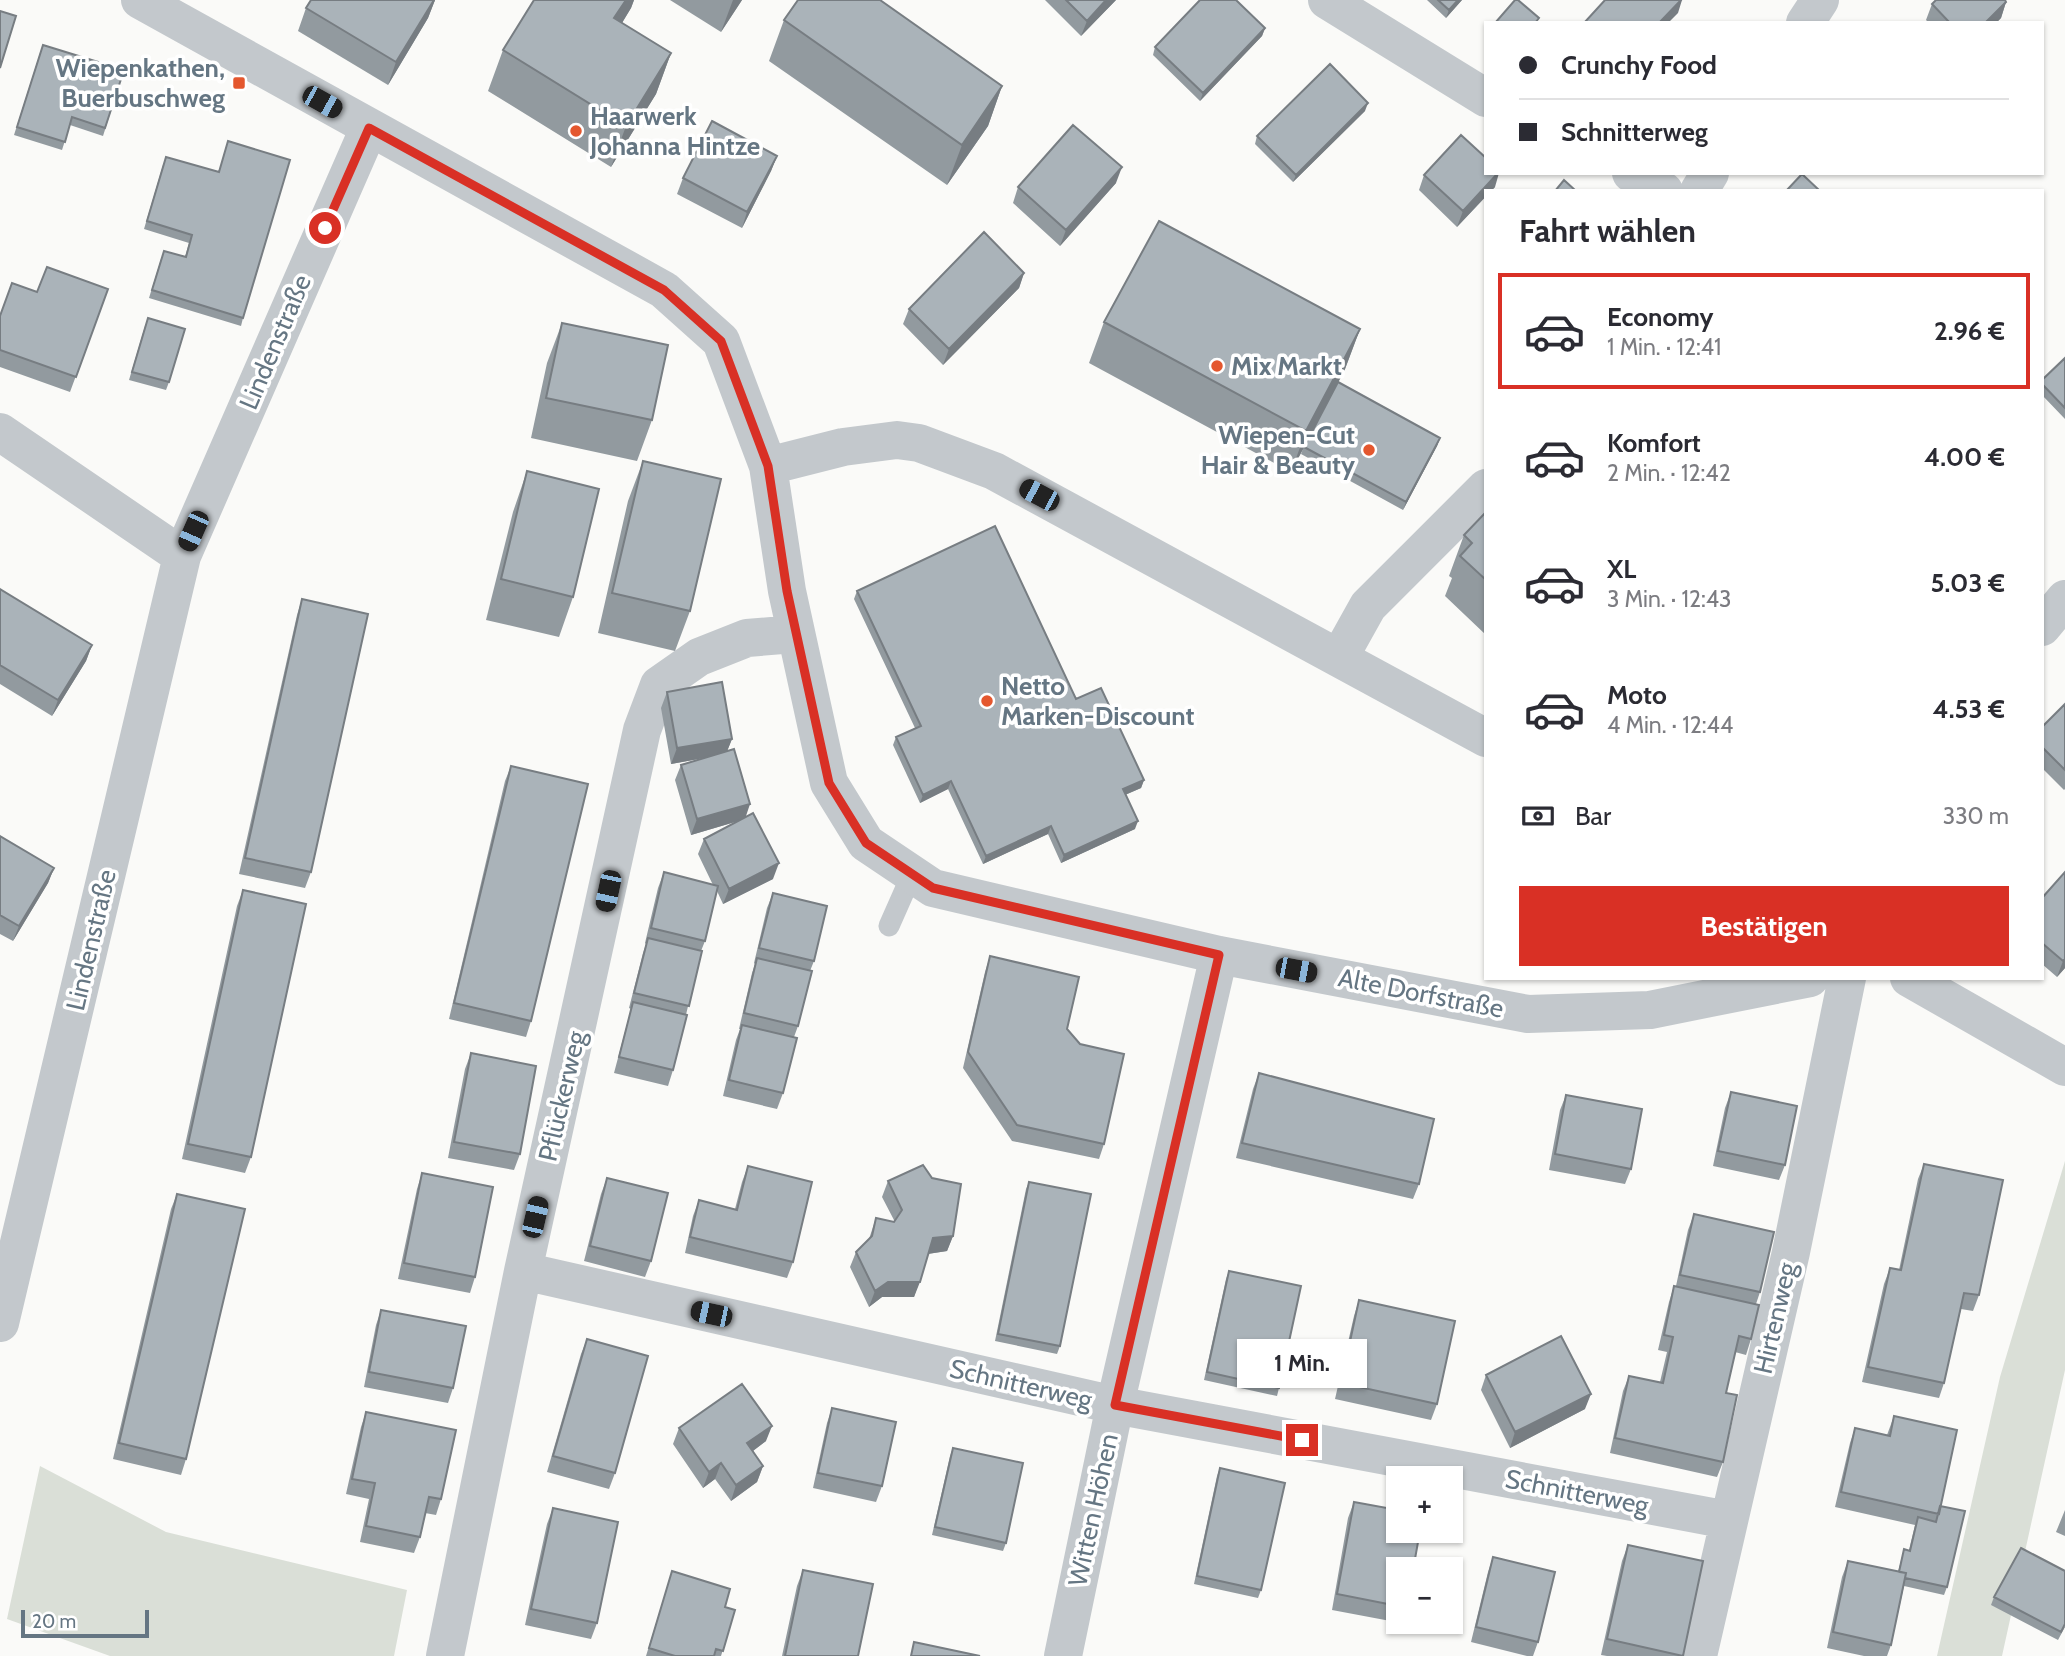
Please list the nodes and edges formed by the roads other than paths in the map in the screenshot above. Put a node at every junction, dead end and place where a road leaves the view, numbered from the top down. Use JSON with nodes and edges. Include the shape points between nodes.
{"nodes":[{"id":1,"x":140,"y":0,"type":"edge"},
{"id":2,"x":1327,"y":0,"type":"edge"},
{"id":3,"x":1820,"y":0,"type":"edge"},
{"id":4,"x":1806,"y":21,"type":"edge"},
{"id":5,"x":1484,"y":97,"type":"edge"},
{"id":6,"x":369,"y":128,"type":"junction"},
{"id":7,"x":1635,"y":175,"type":"edge"},
{"id":8,"x":1660,"y":189,"type":"edge"},
{"id":9,"x":0,"y":432,"type":"edge"},
{"id":10,"x":768,"y":466,"type":"junction"},
{"id":11,"x":1484,"y":490,"type":"edge"},
{"id":12,"x":182,"y":556,"type":"junction"},
{"id":13,"x":2065,"y":599,"type":"edge"},
{"id":14,"x":2044,"y":625,"type":"edge"},
{"id":15,"x":795,"y":634,"type":"junction"},
{"id":16,"x":1339,"y":658,"type":"junction"},
{"id":17,"x":1484,"y":737,"type":"edge"},
{"id":18,"x":912,"y":874,"type":"junction"},
{"id":19,"x":889,"y":926,"type":"dead end"},
{"id":20,"x":1219,"y":955,"type":"junction"},
{"id":21,"x":1799,"y":980,"type":"edge"},
{"id":22,"x":1847,"y":980,"type":"edge"},
{"id":23,"x":1913,"y":980,"type":"edge"},
{"id":24,"x":2065,"y":1067,"type":"edge"},
{"id":25,"x":523,"y":1271,"type":"junction"},
{"id":26,"x":0,"y":1323,"type":"edge"},
{"id":27,"x":1115,"y":1405,"type":"junction"},
{"id":28,"x":1728,"y":1520,"type":"junction"},
{"id":29,"x":445,"y":1656,"type":"edge"},
{"id":30,"x":1063,"y":1656,"type":"edge"},
{"id":31,"x":1698,"y":1656,"type":"edge"}],
"edges":[{"from":1,"to":6,"type":"street","name":"Alte Dorfstraße"},
{"from":2,"to":5,"type":"street"},
{"from":3,"to":4,"type":"street"},
{"from":6,"to":10,"type":"street","name":"Alte Dorfstraße","via":[[664,290],[721,341]]},
{"from":6,"to":12,"type":"street","name":"Lindenstraße"},
{"from":7,"to":8,"type":"street"},
{"from":9,"to":12,"type":"street"},
{"from":10,"to":15,"type":"street","name":"Alte Dorfstraße"},
{"from":10,"to":16,"type":"street","via":[[843,447],[897,440],[919,443],[994,471]]},
{"from":11,"to":16,"type":"street","via":[[1368,606]]},
{"from":12,"to":26,"type":"street","name":"Lindenstraße"},
{"from":13,"to":14,"type":"street"},
{"from":15,"to":18,"type":"street","name":"Alte Dorfstraße","via":[[829,783],[866,843]]},
{"from":15,"to":25,"type":"street","name":"Pflückerweg","via":[[747,638],[699,657],[659,685],[642,730]]},
{"from":16,"to":17,"type":"street"},
{"from":18,"to":19,"type":"lane"},
{"from":18,"to":20,"type":"street","name":"Alte Dorfstraße","via":[[933,888]]},
{"from":20,"to":21,"type":"street","name":"Alte Dorfstraße","via":[[1528,1014],[1650,1010]]},
{"from":20,"to":27,"type":"street","name":"Witten Höhen"},
{"from":22,"to":28,"type":"street","name":"Hirtenweg","via":[[1791,1252]]},
{"from":23,"to":24,"type":"street"},
{"from":25,"to":27,"type":"street","name":"Schnitterweg"},
{"from":25,"to":29,"type":"street","name":"Pflückerweg"},
{"from":27,"to":28,"type":"street","name":"Schnitterweg"},
{"from":27,"to":30,"type":"street","name":"Witten Höhen"},
{"from":28,"to":31,"type":"street","name":"Hirtenweg"}]}
